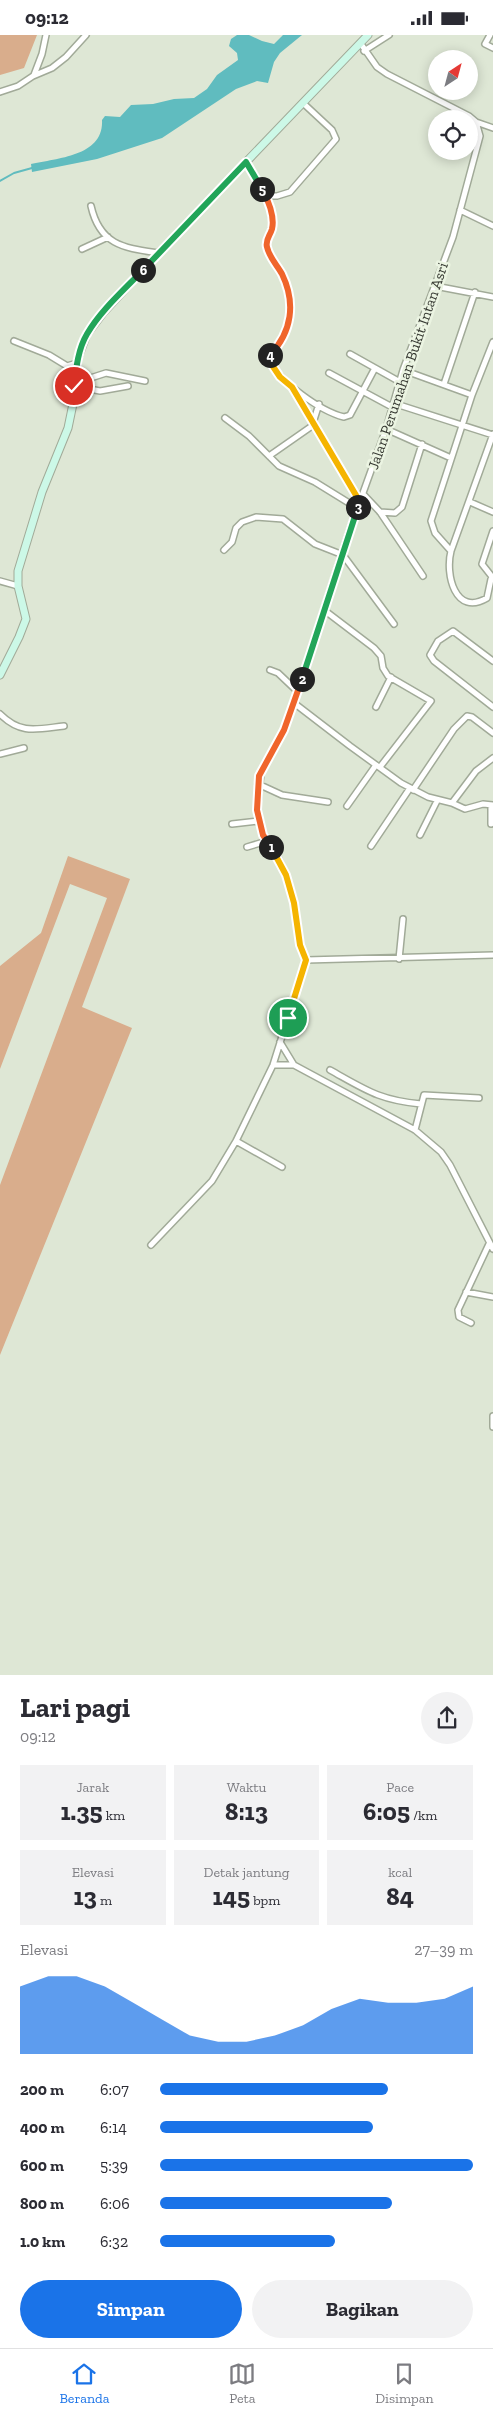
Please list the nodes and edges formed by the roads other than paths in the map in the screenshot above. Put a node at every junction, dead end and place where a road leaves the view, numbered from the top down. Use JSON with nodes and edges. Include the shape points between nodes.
{"nodes":[{"id":1,"x":46,"y":35,"type":"edge"},
{"id":2,"x":86,"y":35,"type":"edge"},
{"id":3,"x":368,"y":35,"type":"edge"},
{"id":4,"x":389,"y":35,"type":"edge"},
{"id":5,"x":490,"y":35,"type":"edge"},
{"id":6,"x":363,"y":47,"type":"junction"},
{"id":7,"x":493,"y":48,"type":"edge"},
{"id":8,"x":34,"y":76,"type":"junction"},
{"id":9,"x":0,"y":92,"type":"edge"},
{"id":10,"x":303,"y":103,"type":"junction"},
{"id":11,"x":459,"y":110,"type":"edge"},
{"id":12,"x":478,"y":123,"type":"edge"},
{"id":13,"x":493,"y":128,"type":"edge"},
{"id":14,"x":478,"y":129,"type":"edge"},
{"id":15,"x":478,"y":143,"type":"edge"},
{"id":16,"x":474,"y":160,"type":"edge"},
{"id":17,"x":246,"y":162,"type":"junction"},
{"id":18,"x":266,"y":196,"type":"junction"},
{"id":19,"x":91,"y":206,"type":"dead end"},
{"id":20,"x":460,"y":210,"type":"junction"},
{"id":21,"x":493,"y":226,"type":"edge"},
{"id":22,"x":108,"y":237,"type":"junction"},
{"id":23,"x":82,"y":249,"type":"dead end"},
{"id":24,"x":159,"y":253,"type":"junction"},
{"id":25,"x":435,"y":285,"type":"junction"},
{"id":26,"x":475,"y":292,"type":"junction"},
{"id":27,"x":493,"y":297,"type":"edge"},
{"id":28,"x":14,"y":341,"type":"dead end"},
{"id":29,"x":493,"y":342,"type":"edge"},
{"id":30,"x":350,"y":353,"type":"dead end"},
{"id":31,"x":77,"y":363,"type":"junction"},
{"id":32,"x":375,"y":368,"type":"junction"},
{"id":33,"x":404,"y":370,"type":"junction"},
{"id":34,"x":329,"y":373,"type":"dead end"},
{"id":35,"x":144,"y":381,"type":"dead end"},
{"id":36,"x":400,"y":382,"type":"junction"},
{"id":37,"x":74,"y":384,"type":"junction"},
{"id":38,"x":444,"y":384,"type":"junction"},
{"id":39,"x":128,"y":386,"type":"dead end"},
{"id":40,"x":292,"y":387,"type":"junction"},
{"id":41,"x":361,"y":391,"type":"junction"},
{"id":42,"x":472,"y":395,"type":"junction"},
{"id":43,"x":319,"y":404,"type":"junction"},
{"id":44,"x":393,"y":405,"type":"junction"},
{"id":45,"x":225,"y":418,"type":"dead end"},
{"id":46,"x":314,"y":422,"type":"junction"},
{"id":47,"x":462,"y":426,"type":"junction"},
{"id":48,"x":386,"y":429,"type":"junction"},
{"id":49,"x":493,"y":435,"type":"edge"},
{"id":50,"x":422,"y":444,"type":"junction"},
{"id":51,"x":269,"y":456,"type":"junction"},
{"id":52,"x":451,"y":458,"type":"junction"},
{"id":53,"x":363,"y":494,"type":"junction"},
{"id":54,"x":360,"y":502,"type":"junction"},
{"id":55,"x":470,"y":502,"type":"junction"},
{"id":56,"x":357,"y":509,"type":"junction"},
{"id":57,"x":380,"y":512,"type":"junction"},
{"id":58,"x":493,"y":512,"type":"edge"},
{"id":59,"x":493,"y":531,"type":"edge"},
{"id":60,"x":492,"y":538,"type":"edge"},
{"id":61,"x":224,"y":550,"type":"dead end"},
{"id":62,"x":451,"y":551,"type":"junction"},
{"id":63,"x":343,"y":555,"type":"junction"},
{"id":64,"x":423,"y":576,"type":"dead end"},
{"id":65,"x":492,"y":578,"type":"edge"},
{"id":66,"x":0,"y":581,"type":"edge"},
{"id":67,"x":18,"y":586,"type":"junction"},
{"id":68,"x":324,"y":610,"type":"junction"},
{"id":69,"x":394,"y":624,"type":"dead end"},
{"id":70,"x":493,"y":661,"type":"edge"},
{"id":71,"x":270,"y":670,"type":"dead end"},
{"id":72,"x":0,"y":675,"type":"edge"},
{"id":73,"x":391,"y":677,"type":"junction"},
{"id":74,"x":298,"y":692,"type":"junction"},
{"id":75,"x":294,"y":703,"type":"junction"},
{"id":76,"x":376,"y":707,"type":"dead end"},
{"id":77,"x":493,"y":707,"type":"edge"},
{"id":78,"x":0,"y":714,"type":"edge"},
{"id":79,"x":64,"y":726,"type":"dead end"},
{"id":80,"x":493,"y":733,"type":"edge"},
{"id":81,"x":24,"y":748,"type":"dead end"},
{"id":82,"x":0,"y":754,"type":"edge"},
{"id":83,"x":493,"y":757,"type":"edge"},
{"id":84,"x":378,"y":766,"type":"junction"},
{"id":85,"x":258,"y":784,"type":"junction"},
{"id":86,"x":412,"y":789,"type":"junction"},
{"id":87,"x":437,"y":801,"type":"junction"},
{"id":88,"x":328,"y":802,"type":"dead end"},
{"id":89,"x":452,"y":803,"type":"junction"},
{"id":90,"x":492,"y":805,"type":"edge"},
{"id":91,"x":347,"y":806,"type":"dead end"},
{"id":92,"x":259,"y":821,"type":"junction"},
{"id":93,"x":232,"y":824,"type":"dead end"},
{"id":94,"x":491,"y":824,"type":"dead end"},
{"id":95,"x":420,"y":835,"type":"dead end"},
{"id":96,"x":267,"y":841,"type":"junction"},
{"id":97,"x":371,"y":846,"type":"dead end"},
{"id":98,"x":248,"y":847,"type":"dead end"},
{"id":99,"x":403,"y":919,"type":"dead end"},
{"id":100,"x":493,"y":955,"type":"edge"},
{"id":101,"x":399,"y":959,"type":"junction"},
{"id":102,"x":306,"y":960,"type":"junction"},
{"id":103,"x":280,"y":1042,"type":"junction"},
{"id":104,"x":273,"y":1065,"type":"junction"},
{"id":105,"x":294,"y":1065,"type":"junction"},
{"id":106,"x":330,"y":1069,"type":"dead end"},
{"id":107,"x":367,"y":1091,"type":"junction"},
{"id":108,"x":479,"y":1098,"type":"dead end"},
{"id":109,"x":362,"y":1100,"type":"junction"},
{"id":110,"x":421,"y":1104,"type":"junction"},
{"id":111,"x":415,"y":1130,"type":"junction"},
{"id":112,"x":236,"y":1141,"type":"junction"},
{"id":113,"x":282,"y":1167,"type":"dead end"},
{"id":114,"x":489,"y":1244,"type":"junction"},
{"id":115,"x":151,"y":1245,"type":"dead end"},
{"id":116,"x":493,"y":1249,"type":"edge"},
{"id":117,"x":466,"y":1292,"type":"junction"},
{"id":118,"x":493,"y":1297,"type":"edge"},
{"id":119,"x":470,"y":1323,"type":"dead end"},
{"id":120,"x":493,"y":1416,"type":"edge"},
{"id":121,"x":493,"y":1427,"type":"edge"}],
"edges":[{"from":1,"to":8,"type":"street"},
{"from":2,"to":8,"type":"street","via":[[59,63]]},
{"from":3,"to":6,"type":"street"},
{"from":4,"to":6,"type":"street"},
{"from":5,"to":7,"type":"street","via":[[485,44]]},
{"from":6,"to":10,"type":"street"},
{"from":6,"to":11,"type":"street","via":[[376,67]]},
{"from":8,"to":9,"type":"street"},
{"from":10,"to":17,"type":"street"},
{"from":10,"to":18,"type":"street","via":[[332,130],[336,139],[290,192]]},
{"from":12,"to":13,"type":"street"},
{"from":14,"to":15,"type":"street","name":"Jalan Perumahan Bukit Intan Asri"},
{"from":16,"to":20,"type":"street","name":"Jalan Perumahan Bukit Intan Asri"},
{"from":17,"to":18,"type":"street"},
{"from":17,"to":24,"type":"street"},
{"from":18,"to":40,"type":"street","via":[[272,227],[267,247],[289,293],[287,333],[268,359],[280,377]]},
{"from":19,"to":22,"type":"street","via":[[95,223]]},
{"from":20,"to":21,"type":"street"},
{"from":20,"to":25,"type":"street","name":"Jalan Perumahan Bukit Intan Asri"},
{"from":22,"to":23,"type":"street"},
{"from":22,"to":24,"type":"street","via":[[123,247]]},
{"from":24,"to":31,"type":"street","via":[[87,334]]},
{"from":25,"to":26,"type":"street"},
{"from":25,"to":33,"type":"street","name":"Jalan Perumahan Bukit Intan Asri"},
{"from":26,"to":27,"type":"street"},
{"from":26,"to":38,"type":"street"},
{"from":28,"to":31,"type":"street","via":[[67,366]]},
{"from":29,"to":42,"type":"street"},
{"from":30,"to":32,"type":"street"},
{"from":31,"to":37,"type":"street"},
{"from":32,"to":36,"type":"street"},
{"from":32,"to":41,"type":"street"},
{"from":33,"to":36,"type":"street","name":"Jalan Perumahan Bukit Intan Asri"},
{"from":33,"to":38,"type":"street"},
{"from":34,"to":41,"type":"street"},
{"from":35,"to":37,"type":"street","via":[[106,373]]},
{"from":36,"to":44,"type":"street","name":"Jalan Perumahan Bukit Intan Asri"},
{"from":37,"to":39,"type":"street","via":[[100,391]]},
{"from":37,"to":67,"type":"street","via":[[68,428],[42,492],[18,571]]},
{"from":38,"to":42,"type":"street"},
{"from":40,"to":43,"type":"street"},
{"from":40,"to":46,"type":"street"},
{"from":41,"to":43,"type":"street","via":[[346,417]]},
{"from":41,"to":44,"type":"street"},
{"from":42,"to":47,"type":"street"},
{"from":43,"to":46,"type":"street"},
{"from":44,"to":47,"type":"street"},
{"from":44,"to":48,"type":"street","name":"Jalan Perumahan Bukit Intan Asri"},
{"from":45,"to":51,"type":"street"},
{"from":46,"to":51,"type":"street"},
{"from":46,"to":54,"type":"street"},
{"from":47,"to":49,"type":"street"},
{"from":47,"to":52,"type":"street"},
{"from":48,"to":50,"type":"street"},
{"from":48,"to":53,"type":"street","name":"Jalan Perumahan Bukit Intan Asri"},
{"from":49,"to":55,"type":"street"},
{"from":50,"to":52,"type":"street"},
{"from":50,"to":57,"type":"street","via":[[402,507],[395,513]]},
{"from":51,"to":56,"type":"street","via":[[285,470],[315,482]]},
{"from":52,"to":62,"type":"street","via":[[431,521],[435,533]]},
{"from":53,"to":54,"type":"street","name":"Jalan Perumahan Bukit Intan Asri"},
{"from":53,"to":57,"type":"street"},
{"from":54,"to":56,"type":"street","name":"Jalan Perumahan Bukit Intan Asri"},
{"from":55,"to":58,"type":"street"},
{"from":55,"to":62,"type":"street"},
{"from":56,"to":63,"type":"street","name":"Jalan Perumahan Bukit Intan Asri"},
{"from":57,"to":64,"type":"street"},
{"from":59,"to":60,"type":"street"},
{"from":60,"to":65,"type":"street","via":[[482,564]]},
{"from":61,"to":63,"type":"street","via":[[232,542],[239,523],[268,517],[283,519],[315,544]]},
{"from":62,"to":65,"type":"street","via":[[449,575],[465,603],[487,598]]},
{"from":63,"to":68,"type":"street","name":"Jalan Perumahan Bukit Intan Asri"},
{"from":63,"to":69,"type":"street"},
{"from":66,"to":67,"type":"street"},
{"from":67,"to":72,"type":"street","via":[[26,619]]},
{"from":68,"to":73,"type":"street","via":[[377,651],[384,671]]},
{"from":68,"to":74,"type":"street","name":"Jalan Perumahan Bukit Intan Asri"},
{"from":70,"to":77,"type":"street","via":[[453,631],[432,647],[430,655]]},
{"from":71,"to":74,"type":"street","via":[[278,673]]},
{"from":73,"to":76,"type":"street"},
{"from":73,"to":84,"type":"street","via":[[431,701]]},
{"from":74,"to":75,"type":"street","name":"Jalan Perumahan Bukit Intan Asri"},
{"from":75,"to":84,"type":"street"},
{"from":75,"to":85,"type":"street","name":"Jalan Perumahan Bukit Intan Asri"},
{"from":78,"to":79,"type":"street","via":[[19,729]]},
{"from":80,"to":86,"type":"street","via":[[467,716],[454,729]]},
{"from":81,"to":82,"type":"street"},
{"from":83,"to":89,"type":"street","via":[[476,771]]},
{"from":84,"to":86,"type":"street"},
{"from":84,"to":91,"type":"street"},
{"from":85,"to":88,"type":"street","via":[[282,795]]},
{"from":85,"to":92,"type":"street","name":"Jalan Perumahan Bukit Intan Asri"},
{"from":86,"to":87,"type":"street"},
{"from":86,"to":97,"type":"street"},
{"from":87,"to":89,"type":"street"},
{"from":87,"to":95,"type":"street"},
{"from":89,"to":90,"type":"street","via":[[466,809]]},
{"from":90,"to":94,"type":"street"},
{"from":92,"to":93,"type":"street"},
{"from":92,"to":96,"type":"street","name":"Jalan Perumahan Bukit Intan Asri"},
{"from":96,"to":98,"type":"street"},
{"from":96,"to":102,"type":"street","name":"Jalan Perumahan Bukit Intan Asri","via":[[286,875]]},
{"from":99,"to":101,"type":"street"},
{"from":100,"to":101,"type":"street"},
{"from":101,"to":102,"type":"street"},
{"from":102,"to":103,"type":"street"},
{"from":103,"to":104,"type":"street"},
{"from":103,"to":105,"type":"street"},
{"from":104,"to":105,"type":"street"},
{"from":104,"to":112,"type":"street"},
{"from":105,"to":109,"type":"street"},
{"from":106,"to":107,"type":"street"},
{"from":107,"to":109,"type":"street"},
{"from":107,"to":110,"type":"street","via":[[392,1101]]},
{"from":108,"to":110,"type":"street","via":[[428,1094],[422,1098]]},
{"from":109,"to":111,"type":"street"},
{"from":110,"to":111,"type":"street"},
{"from":111,"to":114,"type":"street","via":[[445,1158]]},
{"from":112,"to":113,"type":"street"},
{"from":112,"to":115,"type":"street","via":[[212,1181]]},
{"from":114,"to":116,"type":"street"},
{"from":114,"to":117,"type":"street"},
{"from":117,"to":118,"type":"street"},
{"from":117,"to":119,"type":"street","via":[[458,1314]]},
{"from":120,"to":121,"type":"street"}]}
